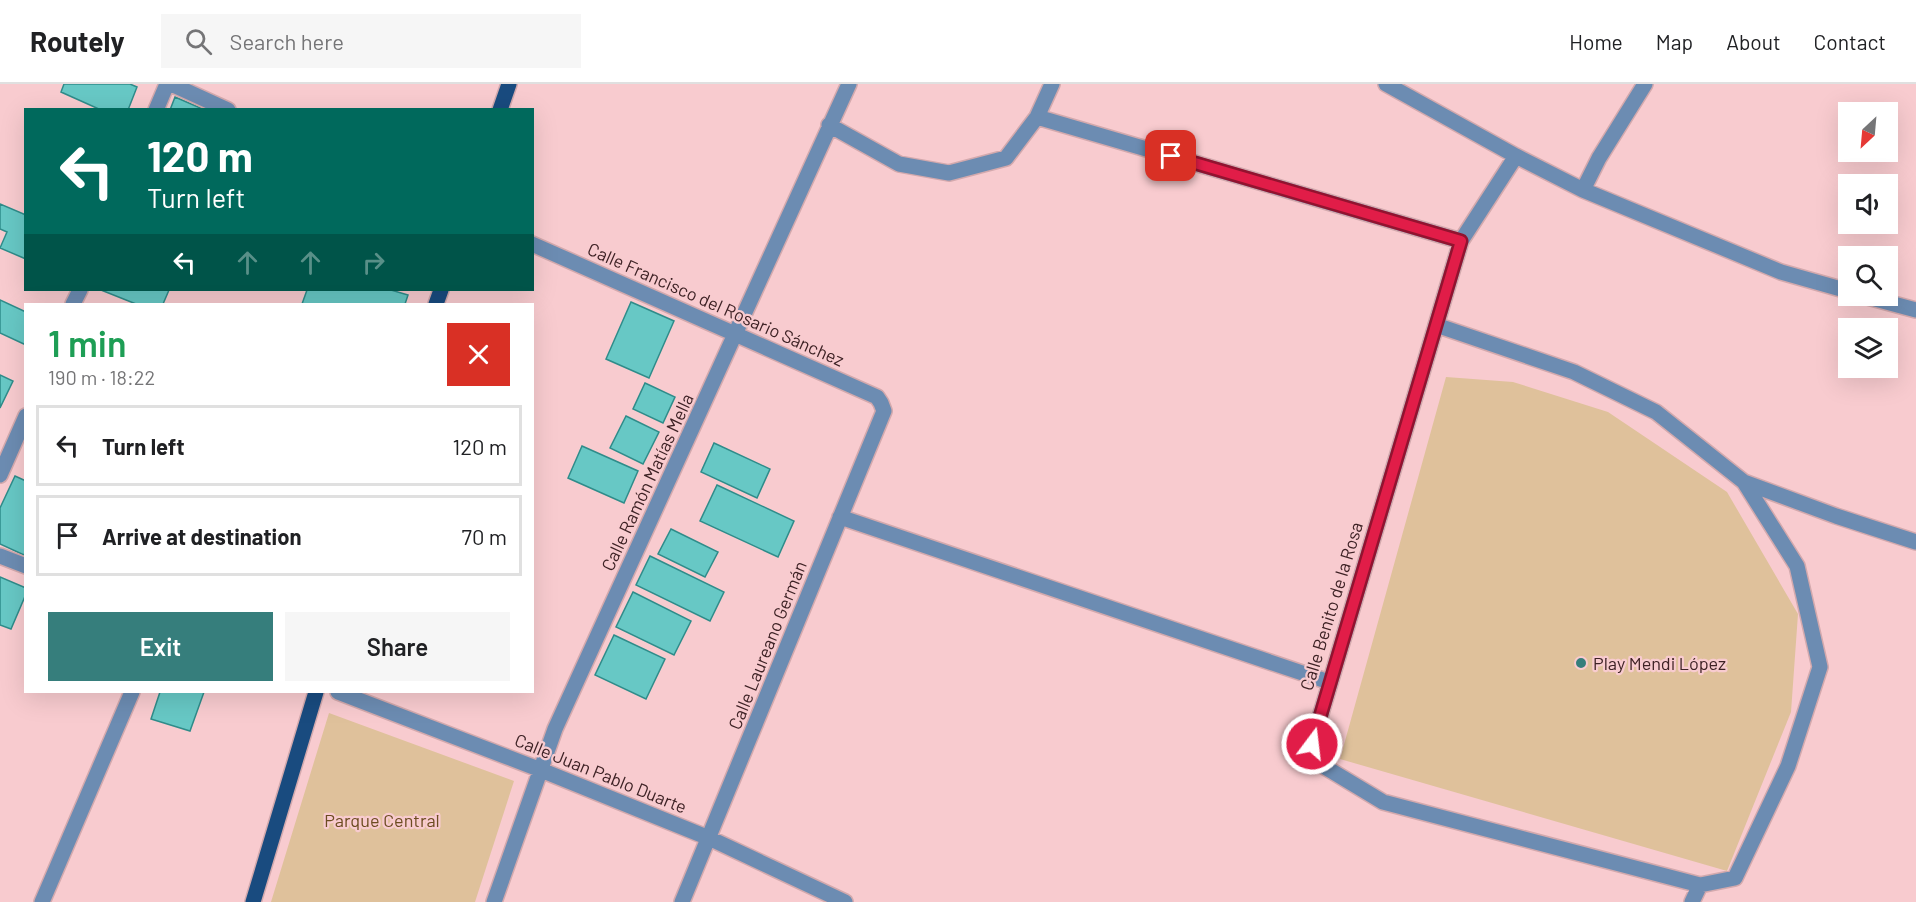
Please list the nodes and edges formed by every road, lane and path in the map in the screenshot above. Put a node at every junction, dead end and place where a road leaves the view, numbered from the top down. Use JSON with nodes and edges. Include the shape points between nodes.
{"nodes":[{"id":1,"x":169,"y":84,"type":"edge"},
{"id":2,"x":509,"y":84,"type":"edge"},
{"id":3,"x":849,"y":84,"type":"edge"},
{"id":4,"x":1052,"y":84,"type":"edge"},
{"id":5,"x":1386,"y":84,"type":"edge"},
{"id":6,"x":1645,"y":84,"type":"edge"},
{"id":7,"x":157,"y":108,"type":"edge"},
{"id":8,"x":223,"y":108,"type":"edge"},
{"id":9,"x":501,"y":108,"type":"edge"},
{"id":10,"x":1037,"y":117,"type":"junction"},
{"id":11,"x":829,"y":125,"type":"junction"},
{"id":12,"x":1516,"y":156,"type":"junction"},
{"id":13,"x":1583,"y":190,"type":"junction"},
{"id":14,"x":1461,"y":241,"type":"junction"},
{"id":15,"x":534,"y":245,"type":"edge"},
{"id":16,"x":1838,"y":288,"type":"edge"},
{"id":17,"x":1898,"y":305,"type":"edge"},
{"id":18,"x":1916,"y":310,"type":"edge"},
{"id":19,"x":1436,"y":325,"type":"junction"},
{"id":20,"x":736,"y":334,"type":"junction"},
{"id":21,"x":881,"y":403,"type":"joint"},
{"id":22,"x":24,"y":421,"type":"edge"},
{"id":23,"x":0,"y":475,"type":"edge"},
{"id":24,"x":1744,"y":482,"type":"junction"},
{"id":25,"x":840,"y":517,"type":"junction"},
{"id":26,"x":1916,"y":542,"type":"edge"},
{"id":27,"x":0,"y":556,"type":"edge"},
{"id":28,"x":24,"y":565,"type":"edge"},
{"id":29,"x":1329,"y":682,"type":"junction"},
{"id":30,"x":132,"y":693,"type":"edge"},
{"id":31,"x":316,"y":693,"type":"edge"},
{"id":32,"x":341,"y":693,"type":"edge"},
{"id":33,"x":541,"y":770,"type":"junction"},
{"id":34,"x":708,"y":838,"type":"junction"},
{"id":35,"x":1700,"y":885,"type":"junction"},
{"id":36,"x":42,"y":902,"type":"edge"},
{"id":37,"x":253,"y":902,"type":"edge"},
{"id":38,"x":494,"y":902,"type":"edge"},
{"id":39,"x":682,"y":902,"type":"edge"},
{"id":40,"x":845,"y":902,"type":"edge"},
{"id":41,"x":1692,"y":902,"type":"edge"}],
"edges":[{"from":1,"to":7,"type":"street"},
{"from":1,"to":8,"type":"street"},
{"from":2,"to":9,"type":"main road"},
{"from":3,"to":11,"type":"street","name":"Calle Ramón Matías Mella"},
{"from":4,"to":10,"type":"street"},
{"from":5,"to":12,"type":"street"},
{"from":6,"to":13,"type":"street"},
{"from":10,"to":11,"type":"street","via":[[1005,158],[949,173],[899,164]]},
{"from":10,"to":14,"type":"street"},
{"from":11,"to":20,"type":"street","name":"Calle Ramón Matías Mella"},
{"from":12,"to":13,"type":"street"},
{"from":12,"to":14,"type":"street","name":"Calle Benito de la Rosa"},
{"from":13,"to":16,"type":"street","via":[[1781,272]]},
{"from":14,"to":19,"type":"street","name":"Calle Benito de la Rosa"},
{"from":15,"to":20,"type":"street","name":"Calle Francisco del Rosario Sánchez"},
{"from":17,"to":18,"type":"street"},
{"from":19,"to":24,"type":"street","via":[[1574,372],[1656,412]]},
{"from":19,"to":29,"type":"street","name":"Calle Benito de la Rosa"},
{"from":20,"to":21,"type":"street","name":"Calle Francisco del Rosario Sánchez","via":[[877,397]]},
{"from":20,"to":33,"type":"street","name":"Calle Ramón Matías Mella","via":[[555,729]]},
{"from":21,"to":25,"type":"street","name":"Calle Laureano Germán","via":[[884,411]]},
{"from":22,"to":23,"type":"street"},
{"from":24,"to":26,"type":"street"},
{"from":24,"to":35,"type":"street","via":[[1797,566],[1820,667],[1788,766],[1736,878]]},
{"from":25,"to":29,"type":"street"},
{"from":25,"to":34,"type":"street","name":"Calle Laureano Germán"},
{"from":27,"to":28,"type":"street"},
{"from":29,"to":35,"type":"street","name":"Calle Benito de la Rosa","via":[[1312,744],[1316,756],[1325,766],[1383,802]]},
{"from":30,"to":36,"type":"street"},
{"from":31,"to":37,"type":"main road"},
{"from":32,"to":33,"type":"street","name":"Calle Juan Pablo Duarte"},
{"from":33,"to":34,"type":"street","name":"Calle Juan Pablo Duarte"},
{"from":33,"to":38,"type":"street","name":"Calle Ramón Matías Mella"},
{"from":34,"to":39,"type":"street","name":"Calle Laureano Germán"},
{"from":34,"to":40,"type":"street","name":"Calle Juan Pablo Duarte"},
{"from":35,"to":41,"type":"street"}]}
